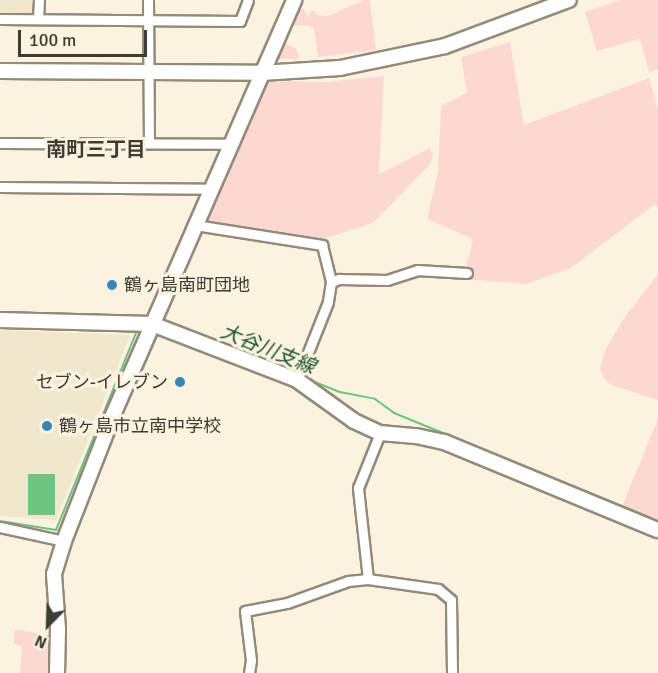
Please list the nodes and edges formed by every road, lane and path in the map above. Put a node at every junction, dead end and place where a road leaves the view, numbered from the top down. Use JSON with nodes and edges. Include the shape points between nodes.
{"nodes":[{"id":1,"x":39,"y":0,"type":"edge"},
{"id":2,"x":148,"y":0,"type":"edge"},
{"id":3,"x":248,"y":0,"type":"edge"},
{"id":4,"x":294,"y":0,"type":"edge"},
{"id":5,"x":569,"y":0,"type":"edge"},
{"id":6,"x":0,"y":19,"type":"edge"},
{"id":7,"x":38,"y":19,"type":"junction"},
{"id":8,"x":148,"y":19,"type":"junction"},
{"id":9,"x":0,"y":71,"type":"edge"},
{"id":10,"x":148,"y":73,"type":"junction"},
{"id":11,"x":261,"y":73,"type":"junction"},
{"id":12,"x":0,"y":143,"type":"edge"},
{"id":13,"x":149,"y":143,"type":"junction"},
{"id":14,"x":230,"y":144,"type":"junction"},
{"id":15,"x":0,"y":187,"type":"edge"},
{"id":16,"x":210,"y":189,"type":"junction"},
{"id":17,"x":195,"y":225,"type":"junction"},
{"id":18,"x":467,"y":273,"type":"dead end"},
{"id":19,"x":331,"y":282,"type":"junction"},
{"id":20,"x":0,"y":320,"type":"edge"},
{"id":21,"x":144,"y":324,"type":"junction"},
{"id":22,"x":297,"y":380,"type":"junction"},
{"id":23,"x":380,"y":433,"type":"junction"},
{"id":24,"x":0,"y":527,"type":"edge"},
{"id":25,"x":658,"y":530,"type":"edge"},
{"id":26,"x":64,"y":541,"type":"junction"},
{"id":27,"x":368,"y":579,"type":"junction"},
{"id":28,"x":57,"y":673,"type":"edge"},
{"id":29,"x":249,"y":673,"type":"edge"},
{"id":30,"x":452,"y":673,"type":"edge"}],
"edges":[{"from":1,"to":7,"type":"street"},
{"from":2,"to":8,"type":"street"},
{"from":3,"to":8,"type":"street","via":[[240,21]]},
{"from":4,"to":11,"type":"street"},
{"from":5,"to":11,"type":"street","via":[[418,54],[340,68]]},
{"from":6,"to":7,"type":"street"},
{"from":7,"to":8,"type":"street"},
{"from":8,"to":10,"type":"street"},
{"from":9,"to":10,"type":"street"},
{"from":10,"to":11,"type":"street"},
{"from":10,"to":13,"type":"street"},
{"from":11,"to":14,"type":"street"},
{"from":12,"to":13,"type":"street"},
{"from":13,"to":14,"type":"street"},
{"from":14,"to":16,"type":"street"},
{"from":15,"to":16,"type":"street"},
{"from":16,"to":17,"type":"street"},
{"from":17,"to":19,"type":"street","via":[[322,245]]},
{"from":17,"to":21,"type":"street"},
{"from":18,"to":19,"type":"street","via":[[417,270],[387,280]]},
{"from":19,"to":22,"type":"street","via":[[328,302]]},
{"from":20,"to":21,"type":"street"},
{"from":21,"to":22,"type":"street"},
{"from":21,"to":26,"type":"street"},
{"from":22,"to":23,"type":"street","via":[[354,421]]},
{"from":23,"to":25,"type":"street","via":[[444,442]]},
{"from":23,"to":27,"type":"street","via":[[358,488]]},
{"from":24,"to":26,"type":"street"},
{"from":26,"to":28,"type":"street","via":[[54,574]]},
{"from":27,"to":29,"type":"street","via":[[348,581],[287,603],[245,611]]},
{"from":27,"to":30,"type":"street","via":[[438,589],[451,600]]}]}
